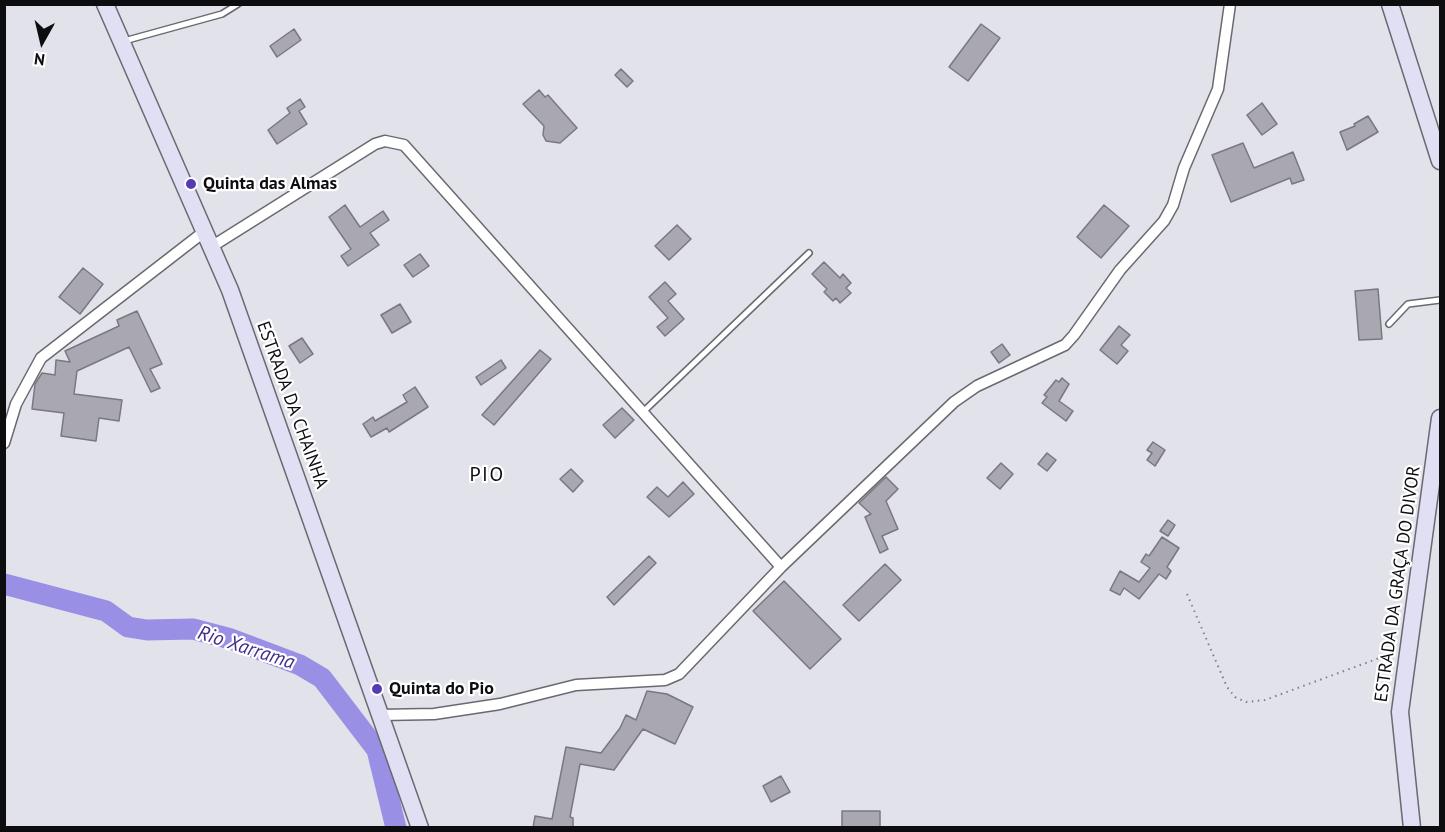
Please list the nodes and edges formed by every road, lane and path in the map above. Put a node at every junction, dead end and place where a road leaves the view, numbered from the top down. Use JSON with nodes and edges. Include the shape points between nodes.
{"nodes":[{"id":1,"x":105,"y":4,"type":"edge"},
{"id":2,"x":238,"y":4,"type":"edge"},
{"id":3,"x":1230,"y":4,"type":"edge"},
{"id":4,"x":1390,"y":4,"type":"edge"},
{"id":5,"x":120,"y":43,"type":"junction"},
{"id":6,"x":1440,"y":161,"type":"edge"},
{"id":7,"x":208,"y":239,"type":"junction"},
{"id":8,"x":809,"y":253,"type":"dead end"},
{"id":9,"x":1440,"y":300,"type":"edge"},
{"id":10,"x":1389,"y":324,"type":"dead end"},
{"id":11,"x":643,"y":412,"type":"junction"},
{"id":12,"x":1440,"y":418,"type":"edge"},
{"id":13,"x":4,"y":443,"type":"edge"},
{"id":14,"x":781,"y":567,"type":"junction"},
{"id":15,"x":1187,"y":594,"type":"dead end"},
{"id":16,"x":1408,"y":653,"type":"junction"},
{"id":17,"x":381,"y":716,"type":"junction"},
{"id":18,"x":420,"y":828,"type":"edge"},
{"id":19,"x":1412,"y":828,"type":"edge"}],
"edges":[{"from":1,"to":5,"type":"street","name":"ESTRADA DA CHAINHA"},
{"from":2,"to":5,"type":"lane","via":[[222,14]]},
{"from":3,"to":14,"type":"street","via":[[1218,89],[1184,168],[1173,205],[1074,335],[1065,345],[977,386],[954,402]]},
{"from":4,"to":6,"type":"street"},
{"from":5,"to":7,"type":"street","name":"ESTRADA DA CHAINHA"},
{"from":7,"to":11,"type":"street","via":[[375,144],[385,141],[404,145]]},
{"from":7,"to":13,"type":"street","via":[[41,358],[16,404]]},
{"from":7,"to":17,"type":"street","name":"ESTRADA DA CHAINHA","via":[[278,422]]},
{"from":8,"to":11,"type":"lane"},
{"from":9,"to":10,"type":"lane","via":[[1408,304]]},
{"from":11,"to":14,"type":"street"},
{"from":12,"to":16,"type":"street","name":"ESTRADA DA GRAÇA DO DIVOR"},
{"from":14,"to":17,"type":"street","via":[[679,674],[665,680],[576,685],[500,704],[434,714]]},
{"from":15,"to":16,"type":"path","via":[[1227,687],[1246,702],[1265,700],[1392,653]]},
{"from":16,"to":19,"type":"street","name":"ESTRADA DA GRAÇA DO DIVOR","via":[[1400,712]]},
{"from":17,"to":18,"type":"street","name":"ESTRADA DA CHAINHA"}]}
